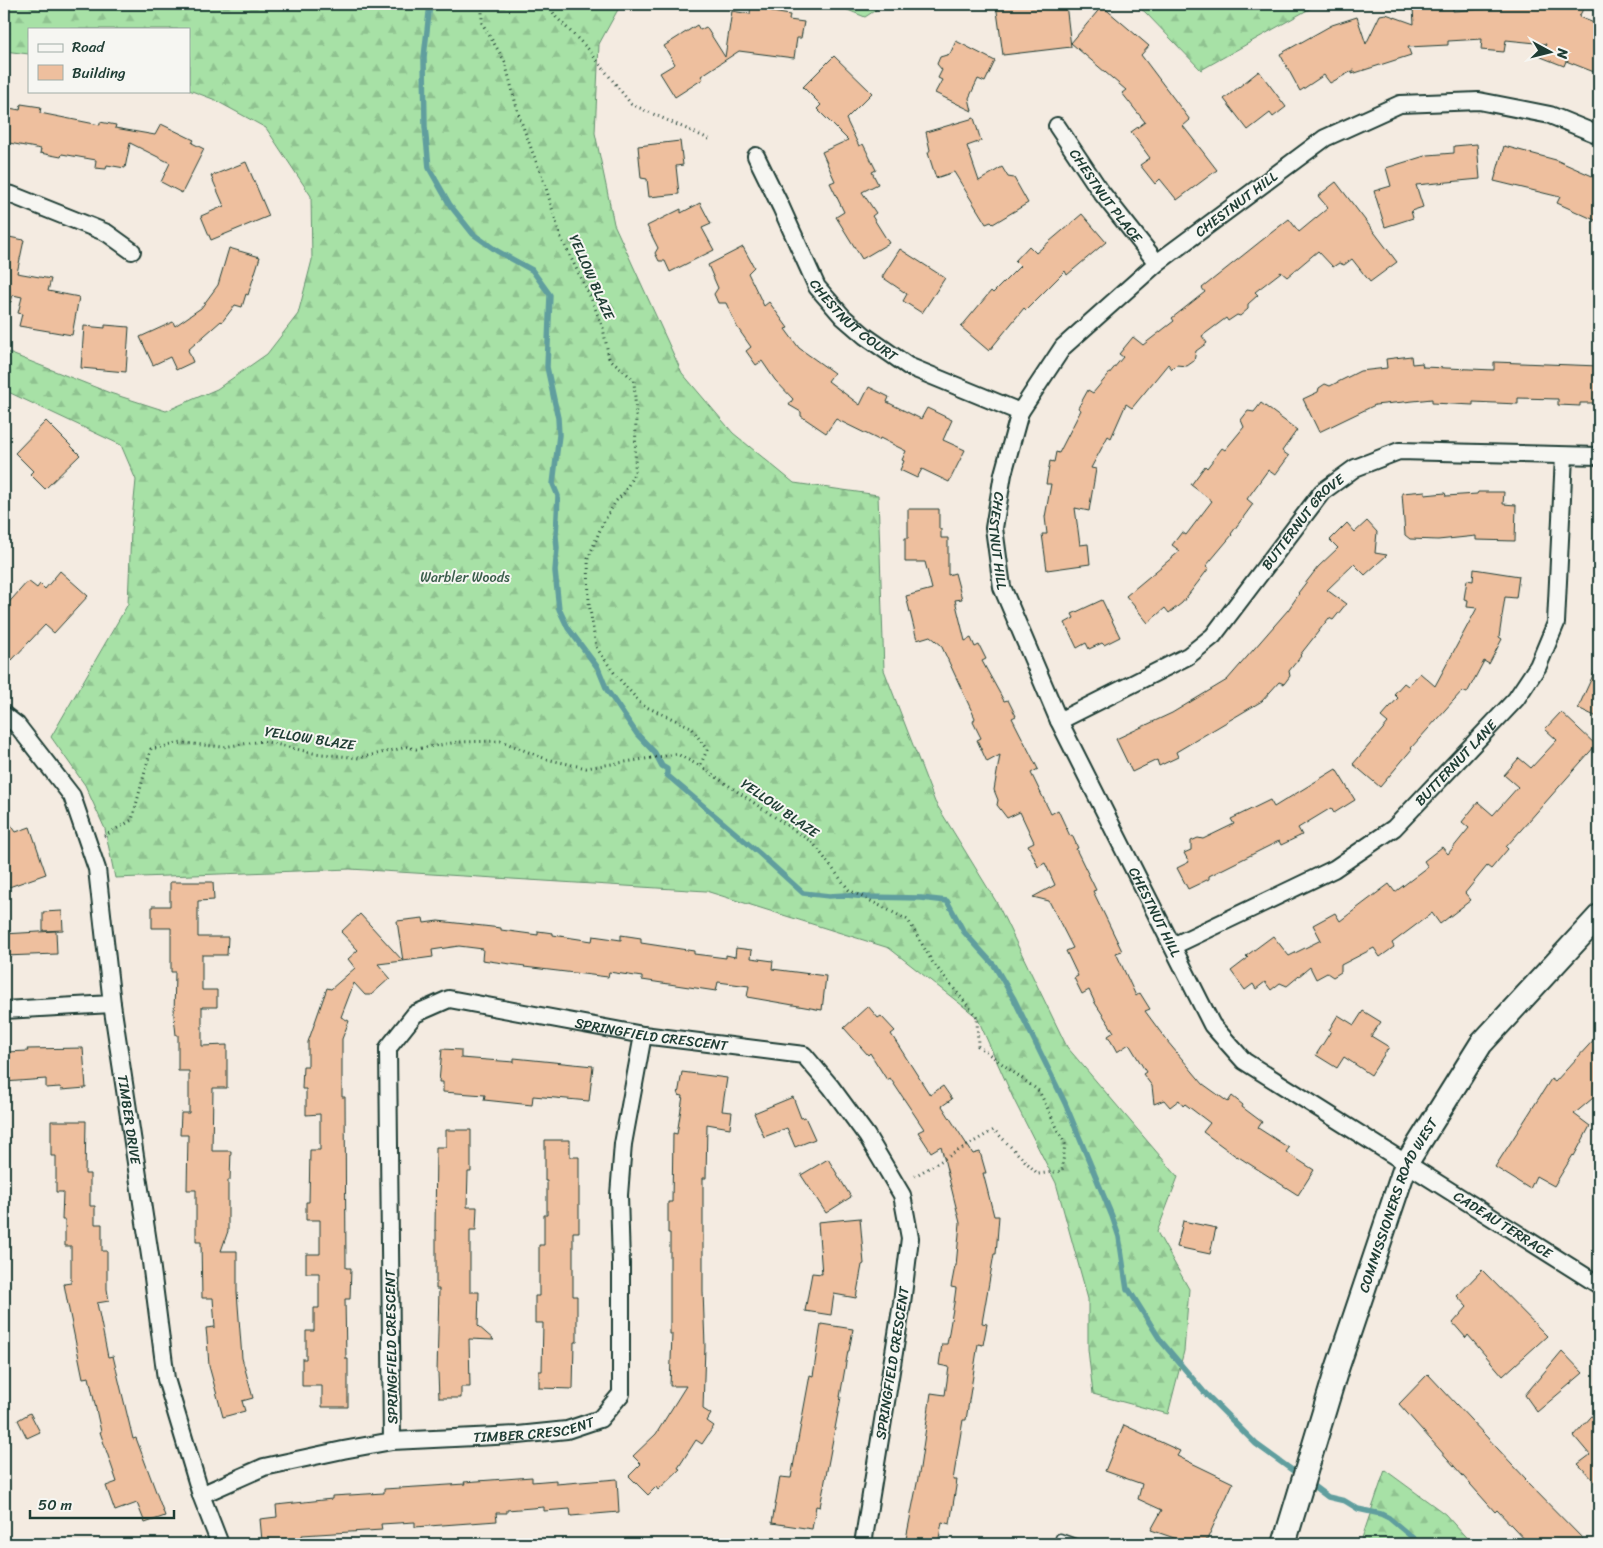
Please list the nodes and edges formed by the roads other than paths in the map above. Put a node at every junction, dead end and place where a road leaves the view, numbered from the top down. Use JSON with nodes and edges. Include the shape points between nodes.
{"nodes":[{"id":1,"x":1057,"y":126,"type":"dead end"},
{"id":2,"x":1599,"y":135,"type":"edge"},
{"id":3,"x":756,"y":156,"type":"dead end"},
{"id":4,"x":4,"y":194,"type":"edge"},
{"id":5,"x":132,"y":251,"type":"dead end"},
{"id":6,"x":1158,"y":263,"type":"junction"},
{"id":7,"x":1020,"y":412,"type":"junction"},
{"id":8,"x":1564,"y":456,"type":"junction"},
{"id":9,"x":1599,"y":456,"type":"edge"},
{"id":10,"x":4,"y":715,"type":"edge"},
{"id":11,"x":1059,"y":721,"type":"junction"},
{"id":12,"x":1599,"y":916,"type":"edge"},
{"id":13,"x":1173,"y":946,"type":"junction"},
{"id":14,"x":112,"y":1004,"type":"junction"},
{"id":15,"x":4,"y":1010,"type":"edge"},
{"id":16,"x":643,"y":1035,"type":"junction"},
{"id":17,"x":1406,"y":1164,"type":"junction"},
{"id":18,"x":1599,"y":1285,"type":"edge"},
{"id":19,"x":392,"y":1441,"type":"junction"},
{"id":20,"x":202,"y":1495,"type":"junction"},
{"id":21,"x":1060,"y":1538,"type":"dead end"},
{"id":22,"x":220,"y":1544,"type":"edge"},
{"id":23,"x":862,"y":1544,"type":"edge"},
{"id":24,"x":1077,"y":1544,"type":"edge"},
{"id":25,"x":1284,"y":1544,"type":"edge"}],
"edges":[{"from":1,"to":6,"type":"street","name":"CHESTNUT PLACE","via":[[1101,192]]},
{"from":2,"to":6,"type":"street","name":"CHESTNUT HILL","via":[[1550,115],[1479,101],[1400,104],[1325,138]]},
{"from":3,"to":7,"type":"street","name":"CHESTNUT COURT","via":[[817,287],[842,317],[908,366]]},
{"from":4,"to":5,"type":"street","via":[[107,233]]},
{"from":6,"to":7,"type":"street","name":"CHESTNUT HILL","via":[[1063,346]]},
{"from":7,"to":11,"type":"street","name":"CHESTNUT HILL","via":[[1003,474],[994,528],[1002,587]]},
{"from":8,"to":9,"type":"street","name":"BUTTERNUT GROVE"},
{"from":8,"to":11,"type":"street","name":"BUTTERNUT GROVE","via":[[1399,451],[1355,468],[1322,492],[1213,636],[1188,656]]},
{"from":8,"to":13,"type":"street","name":"BUTTERNUT LANE","via":[[1556,623],[1538,666],[1516,699],[1394,828],[1334,869]]},
{"from":10,"to":14,"type":"street","name":"TIMBER DRIVE","via":[[18,725],[72,796],[97,870]]},
{"from":11,"to":13,"type":"street","name":"CHESTNUT HILL"},
{"from":12,"to":17,"type":"main road","name":"COMMISSIONERS ROAD WEST","via":[[1481,1044]]},
{"from":13,"to":17,"type":"street","name":"CHESTNUT HILL","via":[[1212,1025],[1244,1061]]},
{"from":14,"to":15,"type":"street"},
{"from":14,"to":20,"type":"street","name":"TIMBER DRIVE","via":[[166,1379]]},
{"from":16,"to":19,"type":"street","name":"TIMBER CRESCENT","via":[[623,1144],[619,1195],[621,1394],[600,1419],[567,1430]]},
{"from":16,"to":19,"type":"street","name":"SPRINGFIELD CRESCENT","via":[[449,999],[415,1014],[388,1048]]},
{"from":16,"to":23,"type":"street","name":"SPRINGFIELD CRESCENT","via":[[804,1055],[866,1136],[902,1195],[910,1238]]},
{"from":17,"to":18,"type":"street","name":"CADEAU TERRACE"},
{"from":17,"to":25,"type":"main road","name":"COMMISSIONERS ROAD WEST","via":[[1336,1372]]},
{"from":19,"to":20,"type":"street","name":"TIMBER CRESCENT","via":[[264,1467]]},
{"from":20,"to":22,"type":"street","name":"TIMBER DRIVE"},
{"from":21,"to":24,"type":"lane"}]}
